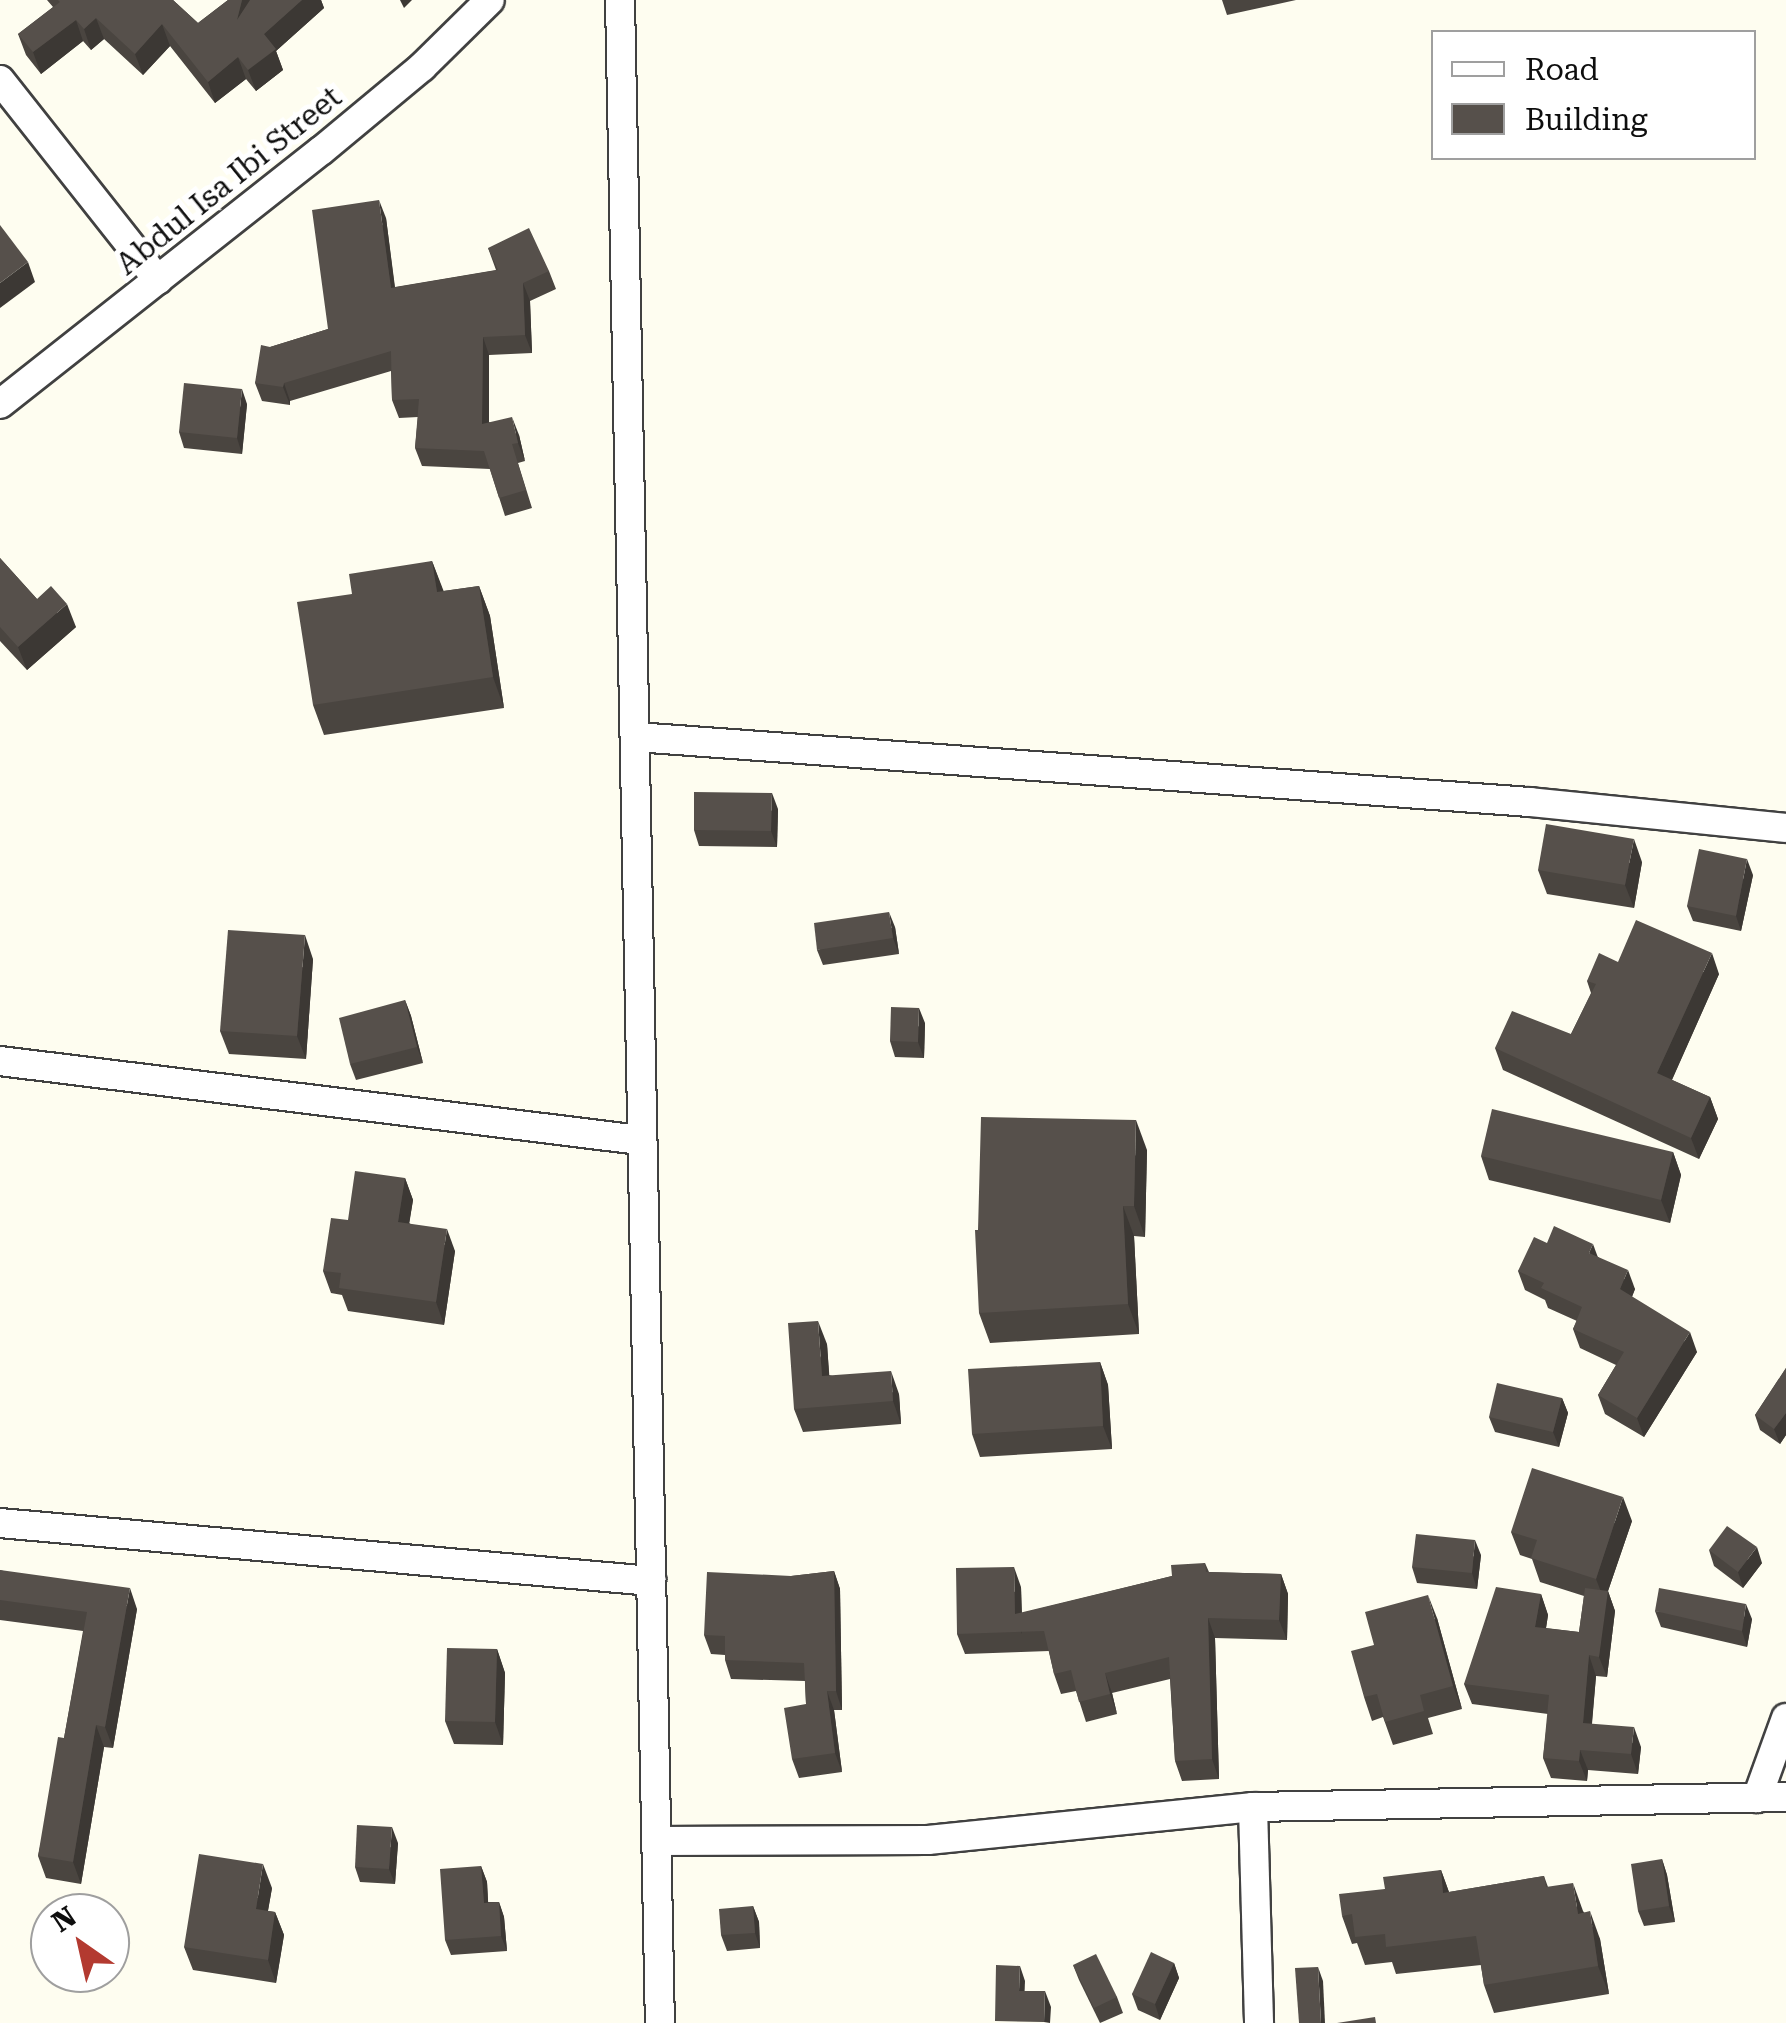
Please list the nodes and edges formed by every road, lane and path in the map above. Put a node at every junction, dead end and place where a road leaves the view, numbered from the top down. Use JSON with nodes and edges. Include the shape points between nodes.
{"nodes":[{"id":1,"x":490,"y":0,"type":"edge"},
{"id":2,"x":620,"y":0,"type":"edge"},
{"id":3,"x":0,"y":80,"type":"edge"},
{"id":4,"x":158,"y":280,"type":"junction"},
{"id":5,"x":0,"y":404,"type":"edge"},
{"id":6,"x":636,"y":737,"type":"junction"},
{"id":7,"x":1786,"y":828,"type":"edge"},
{"id":8,"x":0,"y":1060,"type":"edge"},
{"id":9,"x":640,"y":1140,"type":"junction"},
{"id":10,"x":0,"y":1523,"type":"edge"},
{"id":11,"x":651,"y":1581,"type":"junction"},
{"id":12,"x":1786,"y":1718,"type":"edge"},
{"id":13,"x":1786,"y":1797,"type":"edge"},
{"id":14,"x":1757,"y":1798,"type":"junction"},
{"id":15,"x":1253,"y":1806,"type":"junction"},
{"id":16,"x":656,"y":1842,"type":"junction"},
{"id":17,"x":660,"y":2023,"type":"edge"},
{"id":18,"x":1259,"y":2023,"type":"edge"}],
"edges":[{"from":1,"to":4,"type":"street","name":"Abdul Isa Ibi Street","via":[[422,67]]},
{"from":2,"to":6,"type":"street"},
{"from":3,"to":4,"type":"street"},
{"from":4,"to":5,"type":"street","name":"Abdul Isa Ibi Street"},
{"from":6,"to":7,"type":"street","via":[[1530,802]]},
{"from":6,"to":9,"type":"street"},
{"from":8,"to":9,"type":"street"},
{"from":9,"to":11,"type":"street"},
{"from":10,"to":11,"type":"street"},
{"from":11,"to":16,"type":"street"},
{"from":12,"to":14,"type":"street"},
{"from":13,"to":14,"type":"street"},
{"from":14,"to":15,"type":"street"},
{"from":15,"to":16,"type":"street","via":[[928,1840]]},
{"from":15,"to":18,"type":"street"},
{"from":16,"to":17,"type":"street"}]}
